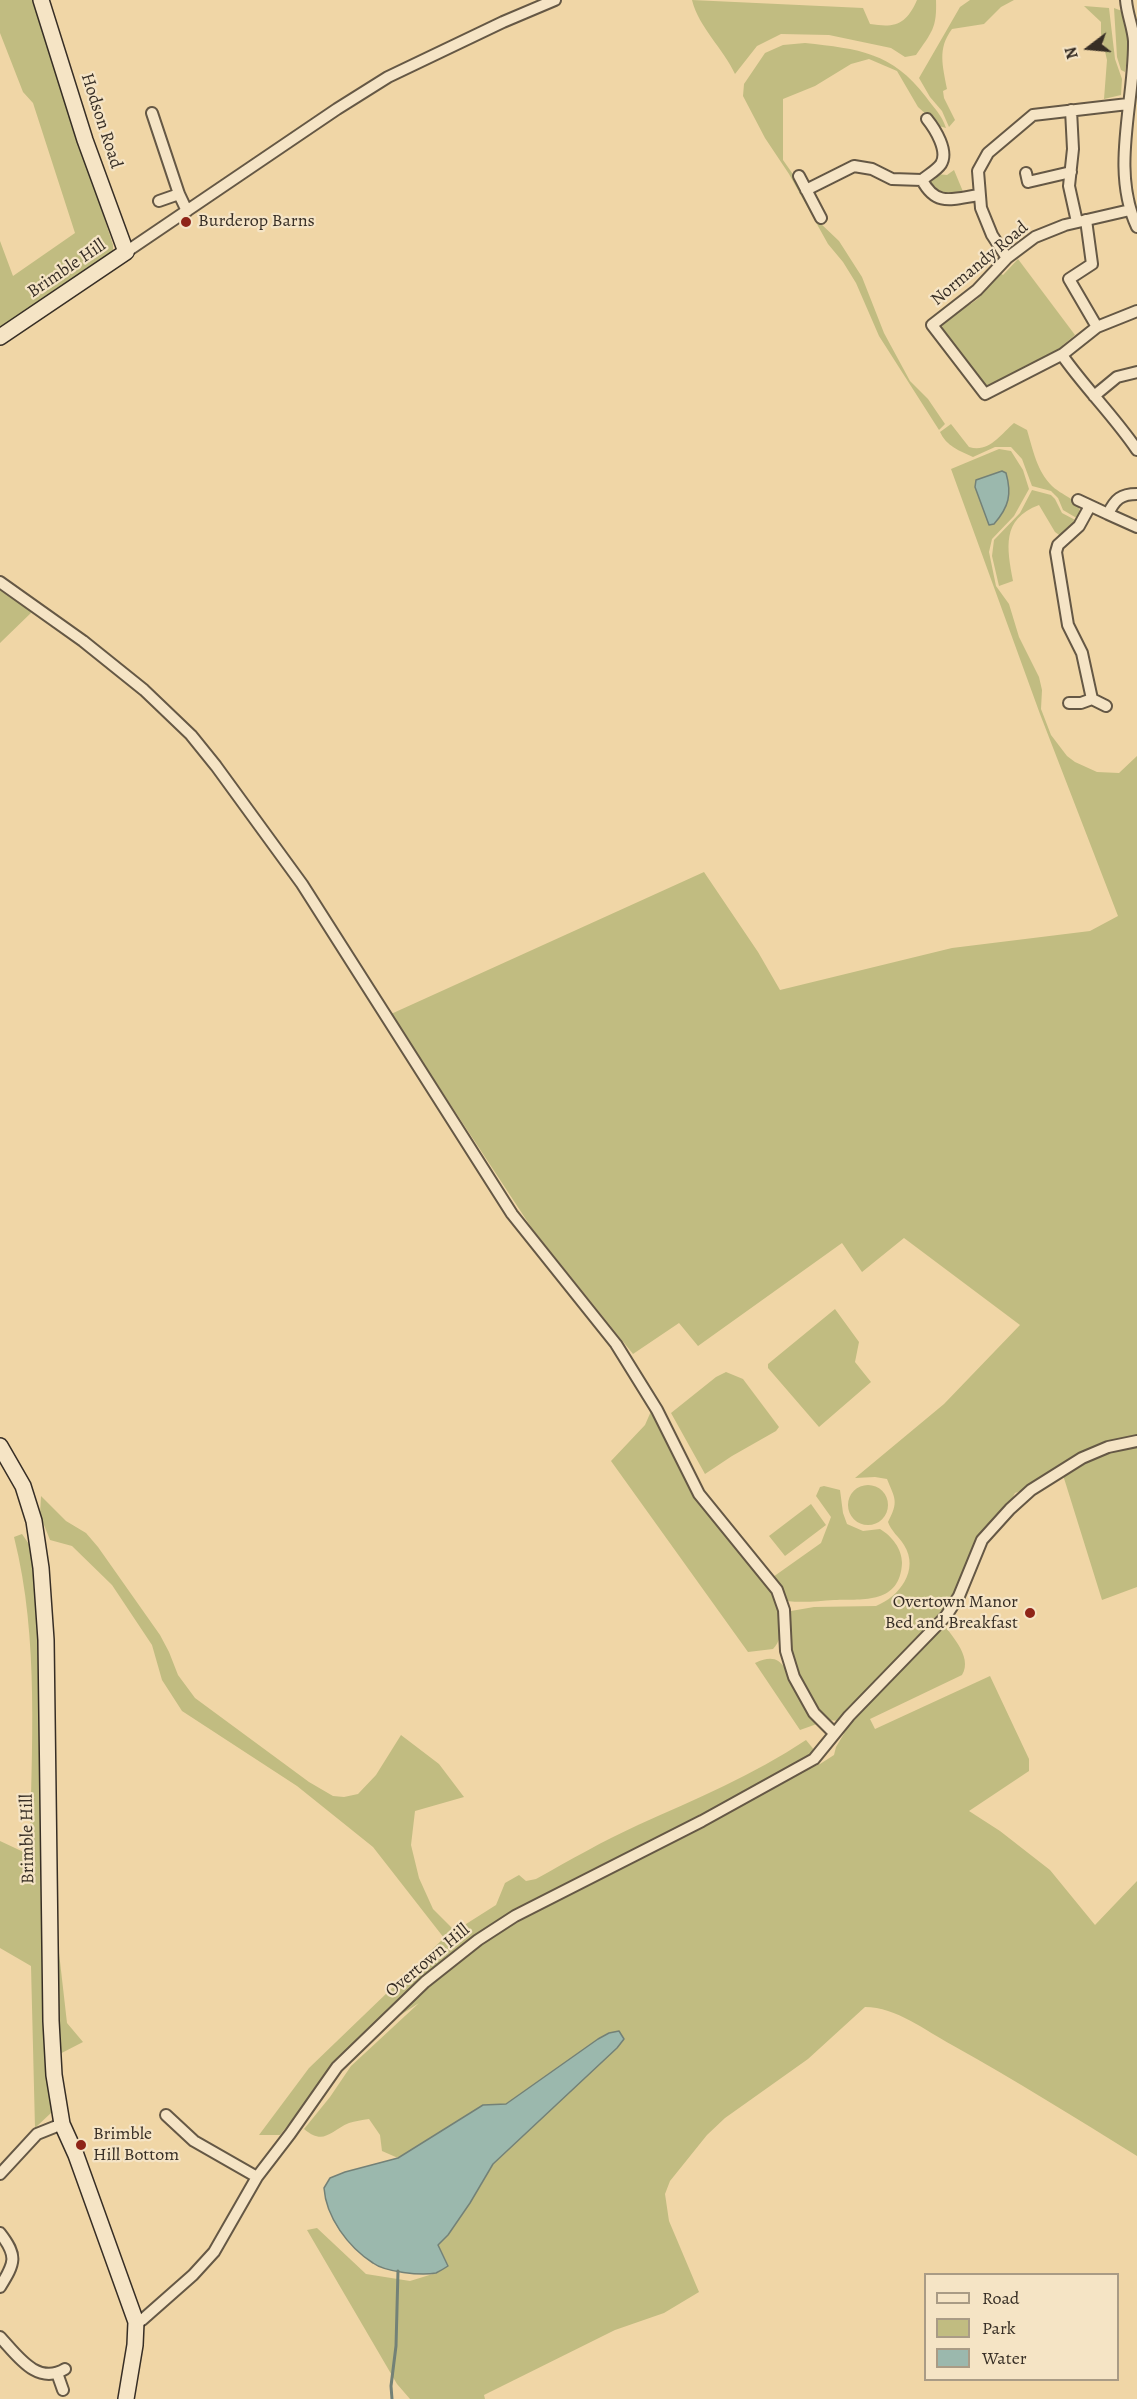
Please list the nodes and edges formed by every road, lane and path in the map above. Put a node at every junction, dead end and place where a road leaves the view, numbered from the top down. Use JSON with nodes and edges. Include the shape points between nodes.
{"nodes":[{"id":1,"x":41,"y":0,"type":"edge"},
{"id":2,"x":555,"y":0,"type":"edge"},
{"id":3,"x":1126,"y":0,"type":"edge"},
{"id":4,"x":1133,"y":93,"type":"edge"},
{"id":5,"x":1128,"y":104,"type":"junction"},
{"id":6,"x":1071,"y":110,"type":"junction"},
{"id":7,"x":152,"y":113,"type":"dead end"},
{"id":8,"x":927,"y":120,"type":"dead end"},
{"id":9,"x":1071,"y":172,"type":"junction"},
{"id":10,"x":1026,"y":173,"type":"dead end"},
{"id":11,"x":799,"y":176,"type":"dead end"},
{"id":12,"x":922,"y":180,"type":"junction"},
{"id":13,"x":806,"y":190,"type":"junction"},
{"id":14,"x":179,"y":194,"type":"junction"},
{"id":15,"x":979,"y":195,"type":"junction"},
{"id":16,"x":159,"y":201,"type":"dead end"},
{"id":17,"x":1130,"y":210,"type":"junction"},
{"id":18,"x":187,"y":211,"type":"junction"},
{"id":19,"x":821,"y":218,"type":"dead end"},
{"id":20,"x":1082,"y":221,"type":"junction"},
{"id":21,"x":1137,"y":227,"type":"edge"},
{"id":22,"x":126,"y":252,"type":"junction"},
{"id":23,"x":1007,"y":258,"type":"junction"},
{"id":24,"x":1137,"y":311,"type":"edge"},
{"id":25,"x":1097,"y":327,"type":"junction"},
{"id":26,"x":0,"y":337,"type":"edge"},
{"id":27,"x":1062,"y":355,"type":"junction"},
{"id":28,"x":1137,"y":372,"type":"edge"},
{"id":29,"x":1094,"y":396,"type":"junction"},
{"id":30,"x":1137,"y":450,"type":"edge"},
{"id":31,"x":1137,"y":494,"type":"edge"},
{"id":32,"x":1078,"y":500,"type":"dead end"},
{"id":33,"x":1090,"y":506,"type":"junction"},
{"id":34,"x":1108,"y":514,"type":"junction"},
{"id":35,"x":1137,"y":526,"type":"edge"},
{"id":36,"x":0,"y":582,"type":"edge"},
{"id":37,"x":1092,"y":699,"type":"junction"},
{"id":38,"x":1069,"y":703,"type":"dead end"},
{"id":39,"x":1106,"y":706,"type":"dead end"},
{"id":40,"x":1137,"y":1441,"type":"edge"},
{"id":41,"x":0,"y":1446,"type":"edge"},
{"id":42,"x":834,"y":1733,"type":"junction"},
{"id":43,"x":166,"y":2115,"type":"dead end"},
{"id":44,"x":62,"y":2124,"type":"junction"},
{"id":45,"x":0,"y":2174,"type":"edge"},
{"id":46,"x":256,"y":2176,"type":"junction"},
{"id":47,"x":0,"y":2233,"type":"edge"},
{"id":48,"x":0,"y":2287,"type":"edge"},
{"id":49,"x":136,"y":2322,"type":"junction"},
{"id":50,"x":0,"y":2337,"type":"edge"},
{"id":51,"x":63,"y":2390,"type":"dead end"},
{"id":52,"x":127,"y":2398,"type":"edge"}],
"edges":[{"from":1,"to":22,"type":"main road","name":"Hodson Road"},
{"from":2,"to":18,"type":"street","via":[[402,69]]},
{"from":3,"to":4,"type":"street","via":[[1134,40]]},
{"from":4,"to":5,"type":"street"},
{"from":5,"to":6,"type":"street"},
{"from":5,"to":17,"type":"street","via":[[1125,174]]},
{"from":6,"to":9,"type":"street"},
{"from":6,"to":15,"type":"street","via":[[1034,115],[988,153],[978,171]]},
{"from":7,"to":14,"type":"street"},
{"from":8,"to":12,"type":"street","via":[[936,132],[942,159]]},
{"from":9,"to":10,"type":"street","via":[[1028,182]]},
{"from":9,"to":20,"type":"street","via":[[1069,186]]},
{"from":11,"to":13,"type":"street"},
{"from":12,"to":13,"type":"street","via":[[892,179],[854,166]]},
{"from":12,"to":15,"type":"street","via":[[939,199]]},
{"from":13,"to":19,"type":"street"},
{"from":14,"to":16,"type":"street"},
{"from":14,"to":18,"type":"street"},
{"from":15,"to":23,"type":"street","via":[[987,227]]},
{"from":17,"to":20,"type":"street","name":"Normandy Road"},
{"from":17,"to":21,"type":"street"},
{"from":18,"to":22,"type":"street"},
{"from":20,"to":23,"type":"street","name":"Normandy Road","via":[[1043,232]]},
{"from":20,"to":25,"type":"street","via":[[1092,264],[1069,279]]},
{"from":22,"to":26,"type":"main road","name":"Brimble Hill"},
{"from":23,"to":27,"type":"street","name":"Normandy Road","via":[[978,290],[932,325],[985,394]]},
{"from":24,"to":25,"type":"street","name":"Normandy Road"},
{"from":25,"to":27,"type":"street","name":"Normandy Road"},
{"from":27,"to":29,"type":"street"},
{"from":28,"to":29,"type":"street","via":[[1118,377]]},
{"from":29,"to":30,"type":"street"},
{"from":31,"to":34,"type":"street","via":[[1118,498]]},
{"from":32,"to":33,"type":"street"},
{"from":33,"to":34,"type":"street"},
{"from":33,"to":37,"type":"street","via":[[1079,526],[1058,545],[1056,552],[1068,625],[1082,653]]},
{"from":34,"to":35,"type":"street"},
{"from":36,"to":42,"type":"street","via":[[144,690],[191,735],[302,884],[512,1214],[616,1344],[657,1410],[699,1494],[777,1590],[784,1610],[786,1651],[794,1677],[818,1719]]},
{"from":37,"to":38,"type":"street"},
{"from":37,"to":39,"type":"street"},
{"from":40,"to":42,"type":"street","name":"Overtown Hill","via":[[1082,1458],[1038,1485],[1010,1509],[982,1540],[959,1596],[946,1616]]},
{"from":41,"to":44,"type":"main road","name":"Brimble Hill","via":[[26,1495],[41,1568],[46,1640],[51,2021]]},
{"from":42,"to":46,"type":"street","name":"Overtown Hill","via":[[805,1765],[524,1911],[462,1952],[344,2059]]},
{"from":43,"to":46,"type":"street","via":[[194,2141]]},
{"from":44,"to":45,"type":"street","via":[[37,2134]]},
{"from":44,"to":49,"type":"main road","name":"Brimble Hill"},
{"from":46,"to":49,"type":"street","name":"Overtown Hill","via":[[209,2258]]},
{"from":47,"to":48,"type":"street","via":[[13,2260]]},
{"from":49,"to":52,"type":"main road"},
{"from":50,"to":51,"type":"street","via":[[35,2371],[51,2375],[61,2371]]}]}
